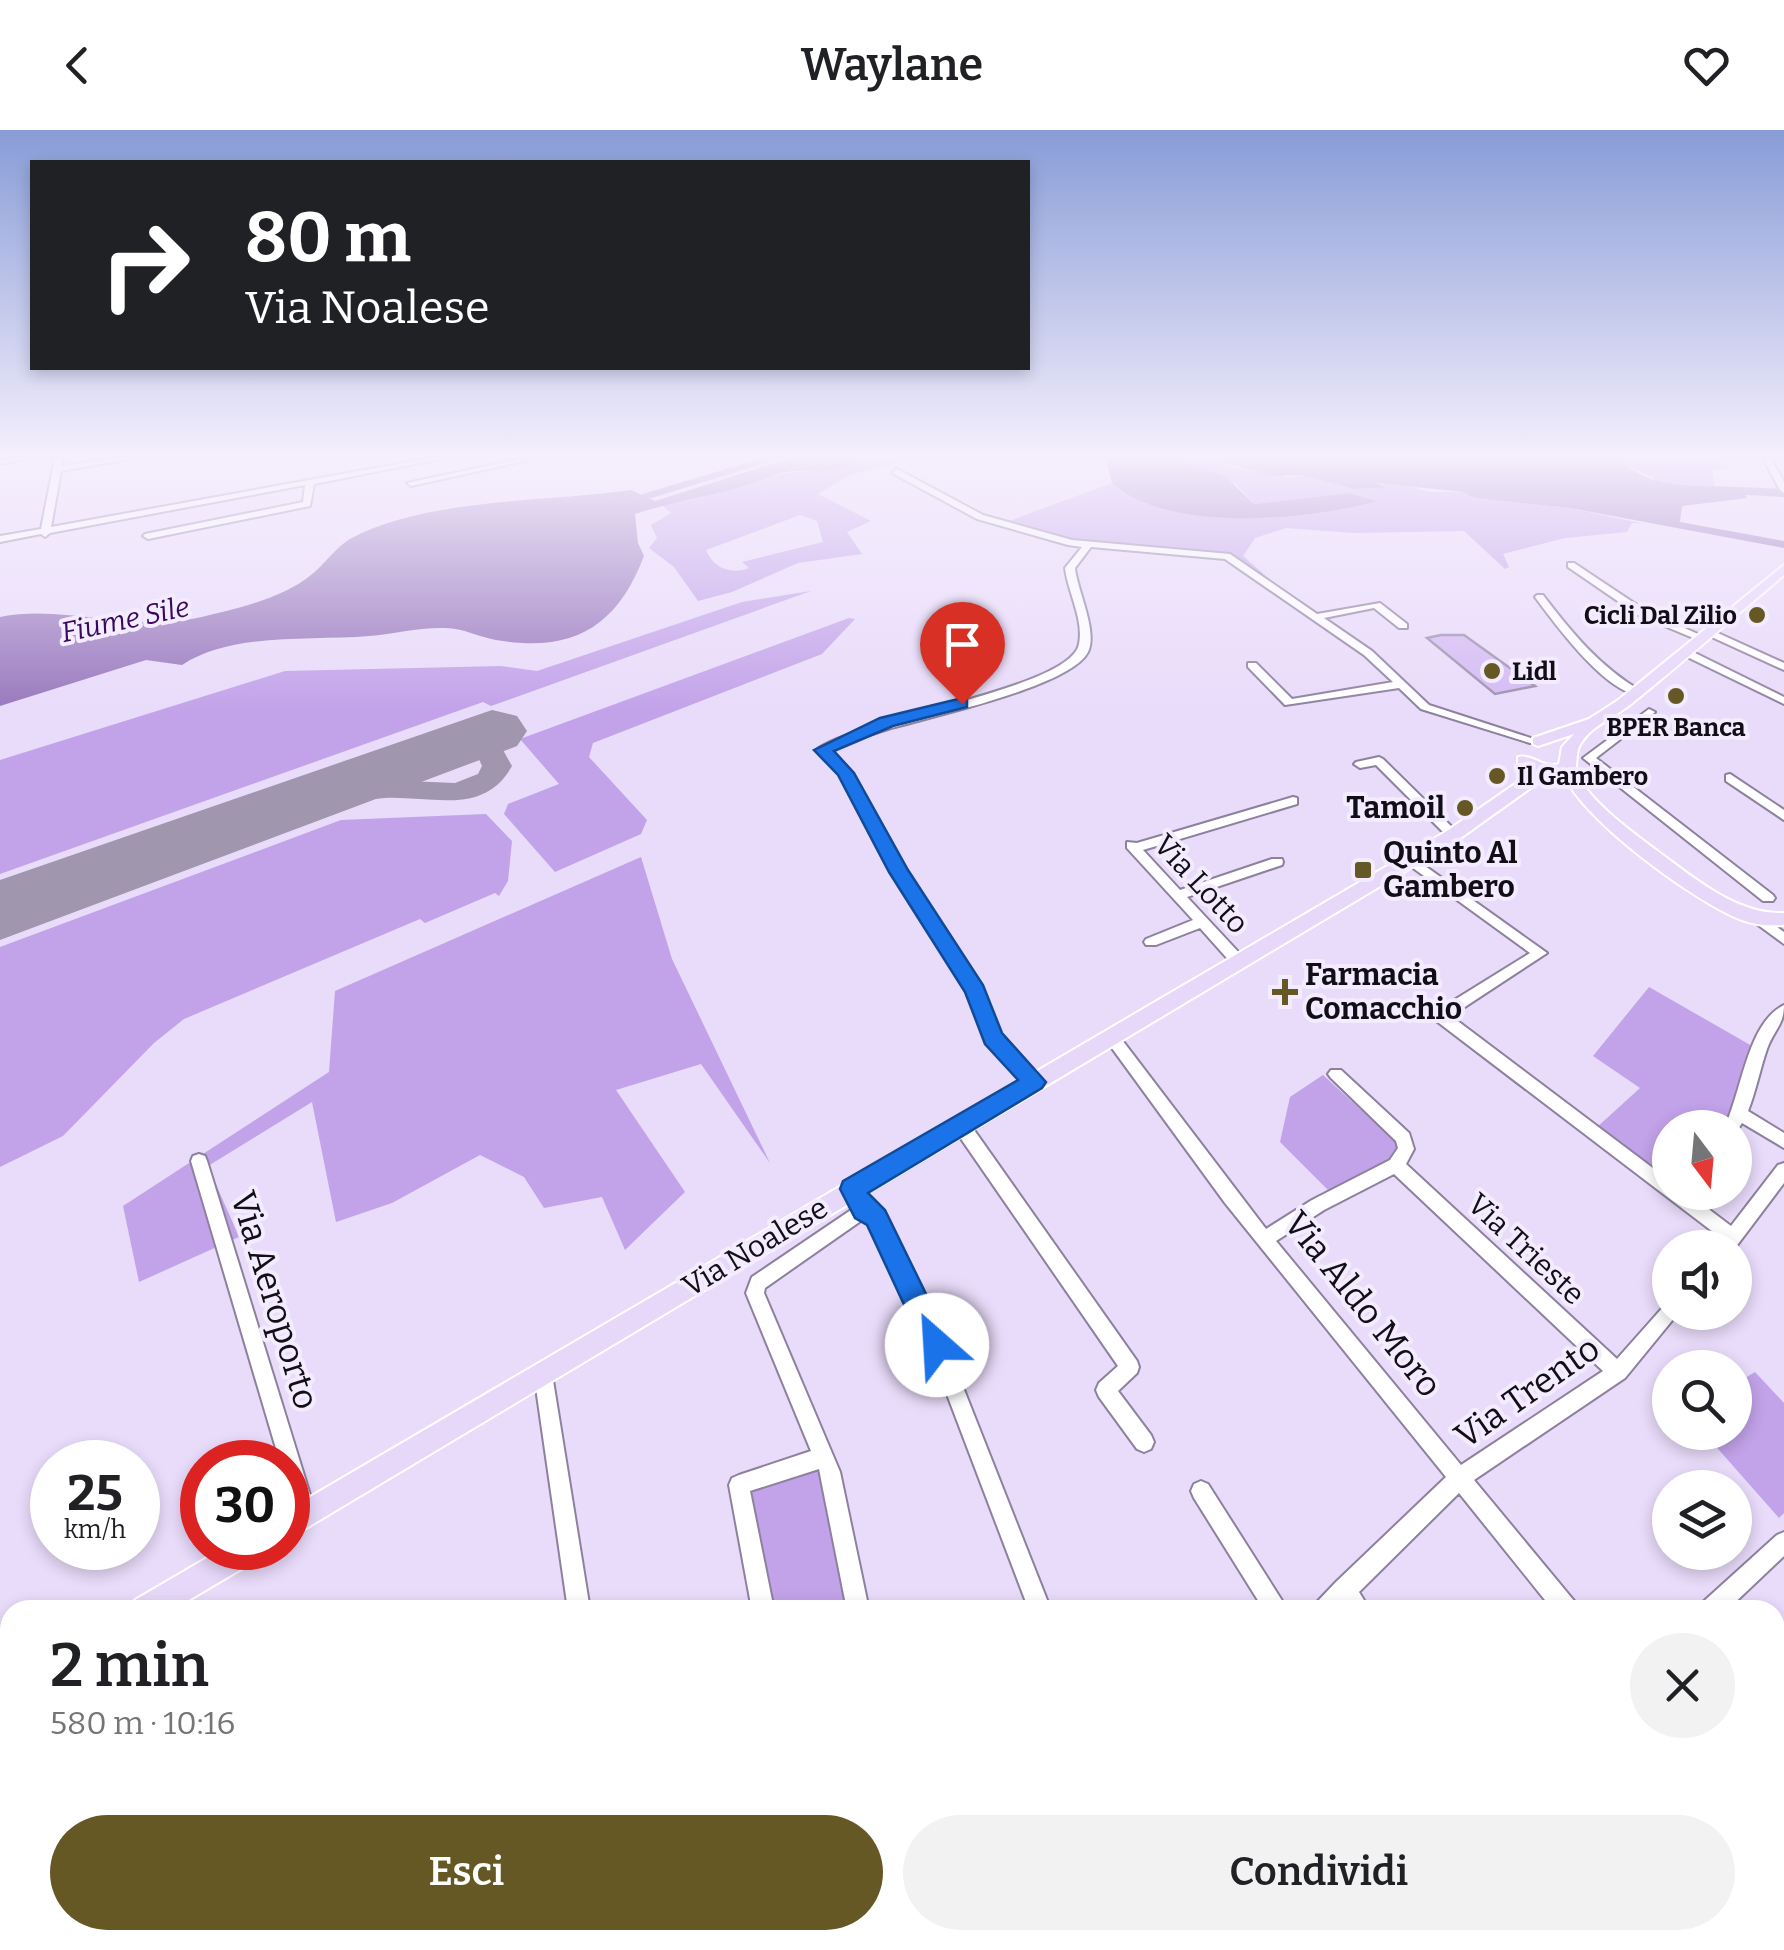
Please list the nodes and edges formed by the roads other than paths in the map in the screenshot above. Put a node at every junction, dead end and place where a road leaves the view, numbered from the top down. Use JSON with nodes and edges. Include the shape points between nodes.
{"nodes":[{"id":1,"x":1074,"y":543,"type":"edge"},
{"id":2,"x":1086,"y":546,"type":"junction"},
{"id":3,"x":1571,"y":565,"type":"dead end"},
{"id":4,"x":1775,"y":577,"type":"edge"},
{"id":5,"x":1540,"y":597,"type":"dead end"},
{"id":6,"x":1316,"y":617,"type":"junction"},
{"id":7,"x":1403,"y":626,"type":"dead end"},
{"id":8,"x":1705,"y":635,"type":"junction"},
{"id":9,"x":1685,"y":652,"type":"junction"},
{"id":10,"x":1252,"y":664,"type":"dead end"},
{"id":11,"x":1784,"y":667,"type":"edge"},
{"id":12,"x":1402,"y":684,"type":"junction"},
{"id":13,"x":1637,"y":693,"type":"junction"},
{"id":14,"x":1784,"y":702,"type":"edge"},
{"id":15,"x":1649,"y":712,"type":"dead end"},
{"id":16,"x":1594,"y":722,"type":"junction"},
{"id":17,"x":1492,"y":731,"type":"junction"},
{"id":18,"x":1536,"y":741,"type":"junction"},
{"id":19,"x":1360,"y":764,"type":"dead end"},
{"id":20,"x":1544,"y":768,"type":"junction"},
{"id":21,"x":1730,"y":778,"type":"dead end"},
{"id":22,"x":1294,"y":801,"type":"dead end"},
{"id":23,"x":1784,"y":816,"type":"edge"},
{"id":24,"x":1452,"y":835,"type":"junction"},
{"id":25,"x":1411,"y":860,"type":"junction"},
{"id":26,"x":1277,"y":862,"type":"dead end"},
{"id":27,"x":1178,"y":895,"type":"junction"},
{"id":28,"x":1768,"y":898,"type":"dead end"},
{"id":29,"x":1759,"y":919,"type":"junction"},
{"id":30,"x":1784,"y":919,"type":"edge"},
{"id":31,"x":1202,"y":922,"type":"junction"},
{"id":32,"x":1784,"y":939,"type":"edge"},
{"id":33,"x":1151,"y":942,"type":"dead end"},
{"id":34,"x":1238,"y":961,"type":"junction"},
{"id":35,"x":1784,"y":1010,"type":"edge"},
{"id":36,"x":1111,"y":1036,"type":"junction"},
{"id":37,"x":1336,"y":1074,"type":"dead end"},
{"id":38,"x":1034,"y":1082,"type":"junction"},
{"id":39,"x":1740,"y":1110,"type":"edge"},
{"id":40,"x":960,"y":1125,"type":"junction"},
{"id":41,"x":1752,"y":1128,"type":"edge"},
{"id":42,"x":1784,"y":1141,"type":"edge"},
{"id":43,"x":200,"y":1161,"type":"dead end"},
{"id":44,"x":1396,"y":1165,"type":"junction"},
{"id":45,"x":1784,"y":1170,"type":"edge"},
{"id":46,"x":1652,"y":1175,"type":"edge"},
{"id":47,"x":852,"y":1189,"type":"junction"},
{"id":48,"x":864,"y":1210,"type":"junction"},
{"id":49,"x":1693,"y":1210,"type":"edge"},
{"id":50,"x":1715,"y":1230,"type":"edge"},
{"id":51,"x":1737,"y":1230,"type":"edge"},
{"id":52,"x":1266,"y":1238,"type":"junction"},
{"id":53,"x":1654,"y":1330,"type":"edge"},
{"id":54,"x":1618,"y":1372,"type":"junction"},
{"id":55,"x":542,"y":1374,"type":"junction"},
{"id":56,"x":275,"y":1440,"type":"edge"},
{"id":57,"x":1144,"y":1442,"type":"dead end"},
{"id":58,"x":824,"y":1457,"type":"junction"},
{"id":59,"x":1459,"y":1478,"type":"junction"},
{"id":60,"x":1201,"y":1492,"type":"dead end"},
{"id":61,"x":310,"y":1512,"type":"edge"},
{"id":62,"x":1784,"y":1542,"type":"edge"},
{"id":63,"x":212,"y":1570,"type":"edge"},
{"id":64,"x":1344,"y":1590,"type":"junction"},
{"id":65,"x":161,"y":1600,"type":"edge"},
{"id":66,"x":578,"y":1600,"type":"edge"},
{"id":67,"x":761,"y":1600,"type":"edge"},
{"id":68,"x":856,"y":1600,"type":"edge"},
{"id":69,"x":1036,"y":1600,"type":"edge"},
{"id":70,"x":1271,"y":1600,"type":"edge"},
{"id":71,"x":1334,"y":1600,"type":"edge"},
{"id":72,"x":1352,"y":1600,"type":"edge"},
{"id":73,"x":1559,"y":1600,"type":"edge"},
{"id":74,"x":1722,"y":1600,"type":"edge"}],
"edges":[{"from":1,"to":2,"type":"street"},
{"from":2,"to":6,"type":"street","via":[[1227,556]]},
{"from":2,"to":38,"type":"street","via":[[1070,568],[1085,640],[1068,669],[886,722],[822,750],[845,773],[975,990],[993,1038]]},
{"from":3,"to":8,"type":"street","via":[[1642,612]]},
{"from":4,"to":8,"type":"main road"},
{"from":5,"to":13,"type":"street","via":[[1570,637]]},
{"from":6,"to":7,"type":"street","via":[[1376,605]]},
{"from":6,"to":12,"type":"street"},
{"from":8,"to":9,"type":"main road"},
{"from":8,"to":11,"type":"street"},
{"from":9,"to":13,"type":"main road"},
{"from":9,"to":14,"type":"street"},
{"from":10,"to":12,"type":"street","via":[[1288,703]]},
{"from":12,"to":17,"type":"street","via":[[1434,712]]},
{"from":13,"to":16,"type":"main road"},
{"from":15,"to":28,"type":"street","via":[[1589,758]]},
{"from":16,"to":18,"type":"main road","name":"Via Noalese"},
{"from":16,"to":20,"type":"main road"},
{"from":17,"to":18,"type":"street"},
{"from":17,"to":20,"type":"street"},
{"from":18,"to":20,"type":"main road"},
{"from":18,"to":20,"type":"main road","name":"Via Noalese","via":[[1523,743]]},
{"from":19,"to":24,"type":"street","via":[[1380,760]]},
{"from":20,"to":24,"type":"main road","name":"Via Noalese"},
{"from":20,"to":29,"type":"main road","via":[[1662,860]]},
{"from":21,"to":23,"type":"street"},
{"from":22,"to":27,"type":"street","name":"Via Lotto","via":[[1131,845]]},
{"from":24,"to":25,"type":"main road","name":"Via Noalese"},
{"from":25,"to":34,"type":"main road","name":"Via Noalese"},
{"from":25,"to":46,"type":"street","via":[[1540,950],[1440,1016]]},
{"from":26,"to":27,"type":"street"},
{"from":27,"to":31,"type":"street","name":"Via Lotto"},
{"from":29,"to":30,"type":"main road"},
{"from":29,"to":32,"type":"street"},
{"from":31,"to":33,"type":"street"},
{"from":31,"to":34,"type":"street","name":"Via Lotto"},
{"from":34,"to":36,"type":"main road","name":"Via Noalese"},
{"from":35,"to":39,"type":"street","via":[[1765,1031]]},
{"from":36,"to":38,"type":"main road","name":"Via Noalese"},
{"from":36,"to":52,"type":"street","name":"Via Aldo Moro"},
{"from":37,"to":44,"type":"street","via":[[1402,1138],[1406,1149]]},
{"from":38,"to":40,"type":"main road","name":"Via Noalese"},
{"from":40,"to":47,"type":"main road","name":"Via Noalese"},
{"from":40,"to":57,"type":"street","via":[[1130,1367],[1106,1390]]},
{"from":41,"to":42,"type":"street"},
{"from":43,"to":56,"type":"street","name":"Via Aeroporto"},
{"from":44,"to":52,"type":"street"},
{"from":44,"to":54,"type":"street","name":"Via Trieste"},
{"from":45,"to":51,"type":"street"},
{"from":47,"to":48,"type":"street"},
{"from":47,"to":55,"type":"main road","name":"Via Noalese"},
{"from":48,"to":58,"type":"street","via":[[755,1287]]},
{"from":48,"to":69,"type":"street","via":[[876,1218],[937,1345]]},
{"from":49,"to":50,"type":"street"},
{"from":52,"to":59,"type":"street","name":"Via Aldo Moro"},
{"from":53,"to":54,"type":"street","name":"Via Trento"},
{"from":54,"to":59,"type":"street","name":"Via Trento"},
{"from":55,"to":61,"type":"main road","name":"Via Noalese"},
{"from":55,"to":66,"type":"street"},
{"from":58,"to":67,"type":"street","via":[[739,1485]]},
{"from":58,"to":68,"type":"street"},
{"from":59,"to":64,"type":"street","name":"Via Trento"},
{"from":59,"to":73,"type":"street","name":"Via Aldo Moro"},
{"from":60,"to":70,"type":"street"},
{"from":62,"to":74,"type":"street"},
{"from":63,"to":65,"type":"main road"},
{"from":64,"to":71,"type":"street","name":"Via Trento"},
{"from":64,"to":72,"type":"street"}]}
